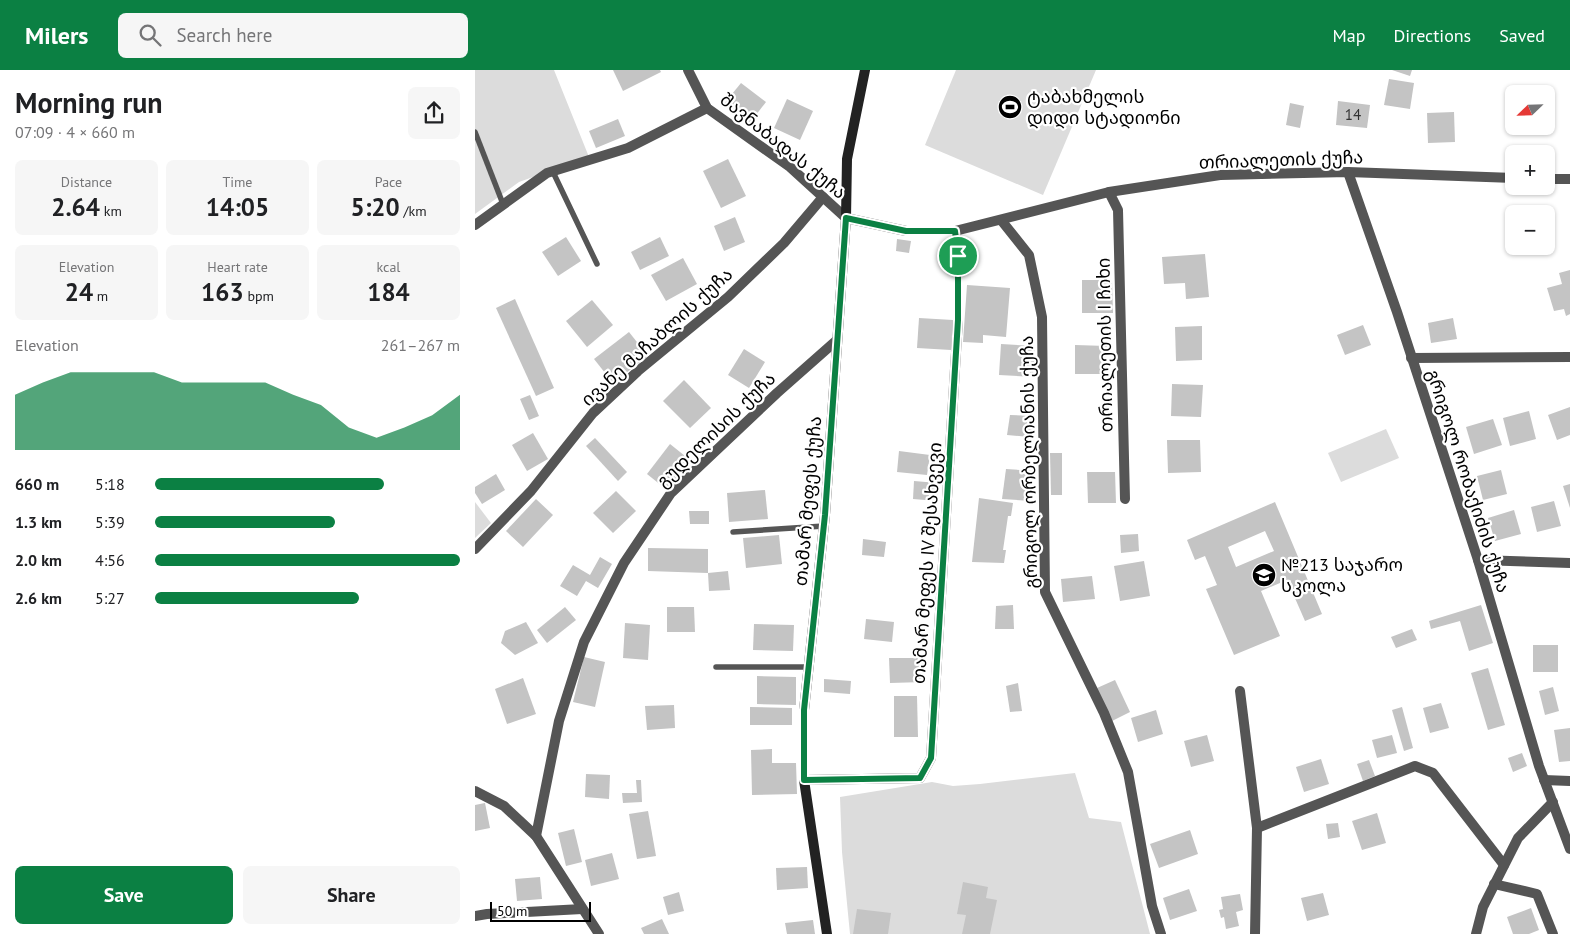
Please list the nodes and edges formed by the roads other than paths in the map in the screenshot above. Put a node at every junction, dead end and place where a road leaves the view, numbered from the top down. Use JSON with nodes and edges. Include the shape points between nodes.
{"nodes":[{"id":1,"x":688,"y":70,"type":"edge"},
{"id":2,"x":865,"y":70,"type":"edge"},
{"id":3,"x":707,"y":108,"type":"junction"},
{"id":4,"x":475,"y":132,"type":"edge"},
{"id":5,"x":553,"y":172,"type":"junction"},
{"id":6,"x":1348,"y":172,"type":"junction"},
{"id":7,"x":1505,"y":178,"type":"edge"},
{"id":8,"x":1555,"y":179,"type":"edge"},
{"id":9,"x":1570,"y":179,"type":"edge"},
{"id":10,"x":1109,"y":192,"type":"junction"},
{"id":11,"x":823,"y":197,"type":"junction"},
{"id":12,"x":503,"y":204,"type":"junction"},
{"id":13,"x":846,"y":218,"type":"junction"},
{"id":14,"x":1001,"y":220,"type":"junction"},
{"id":15,"x":475,"y":225,"type":"edge"},
{"id":16,"x":955,"y":231,"type":"junction"},
{"id":17,"x":597,"y":264,"type":"dead end"},
{"id":18,"x":837,"y":340,"type":"junction"},
{"id":19,"x":1570,"y":357,"type":"edge"},
{"id":20,"x":1411,"y":358,"type":"junction"},
{"id":21,"x":1125,"y":499,"type":"dead end"},
{"id":22,"x":823,"y":526,"type":"junction"},
{"id":23,"x":733,"y":532,"type":"dead end"},
{"id":24,"x":475,"y":550,"type":"edge"},
{"id":25,"x":1478,"y":560,"type":"junction"},
{"id":26,"x":1570,"y":564,"type":"edge"},
{"id":27,"x":716,"y":667,"type":"dead end"},
{"id":28,"x":809,"y":667,"type":"junction"},
{"id":29,"x":1241,"y":691,"type":"dead end"},
{"id":30,"x":804,"y":780,"type":"junction"},
{"id":31,"x":1544,"y":780,"type":"junction"},
{"id":32,"x":1570,"y":781,"type":"edge"},
{"id":33,"x":475,"y":790,"type":"edge"},
{"id":34,"x":1553,"y":802,"type":"junction"},
{"id":35,"x":1257,"y":828,"type":"junction"},
{"id":36,"x":536,"y":836,"type":"junction"},
{"id":37,"x":1570,"y":849,"type":"edge"},
{"id":38,"x":1504,"y":865,"type":"junction"},
{"id":39,"x":1494,"y":884,"type":"junction"},
{"id":40,"x":582,"y":909,"type":"junction"},
{"id":41,"x":475,"y":916,"type":"edge"},
{"id":42,"x":599,"y":934,"type":"edge"},
{"id":43,"x":827,"y":934,"type":"edge"},
{"id":44,"x":1161,"y":934,"type":"edge"},
{"id":45,"x":1255,"y":934,"type":"edge"},
{"id":46,"x":1476,"y":934,"type":"edge"},
{"id":47,"x":1553,"y":934,"type":"edge"}],
"edges":[{"from":1,"to":3,"type":"street","name":"შავნაბადას ქუჩა"},
{"from":2,"to":13,"type":"street","name":"თამარ მეფეს ქუჩა","via":[[847,159]]},
{"from":3,"to":5,"type":"street","via":[[628,148]]},
{"from":3,"to":11,"type":"street","name":"შავნაბადას ქუჩა","via":[[790,167]]},
{"from":4,"to":12,"type":"lane"},
{"from":5,"to":12,"type":"street"},
{"from":5,"to":17,"type":"lane"},
{"from":6,"to":7,"type":"street","name":"თრიალეთის ქუჩა"},
{"from":6,"to":10,"type":"street","name":"თრიალეთის ქუჩა","via":[[1220,175]]},
{"from":6,"to":20,"type":"street","name":"გრიგოლ რობაქიძის ქუჩა"},
{"from":8,"to":9,"type":"street"},
{"from":10,"to":14,"type":"street","name":"თრიალეთის ქუჩა"},
{"from":10,"to":21,"type":"street","name":"თრიალეთის I ჩიხი","via":[[1118,210]]},
{"from":11,"to":13,"type":"street","name":"შავნაბადას ქუჩა"},
{"from":11,"to":24,"type":"street","name":"ივანე მაჩაბლის ქუჩა","via":[[784,243],[728,297],[638,371],[593,413],[531,491]]},
{"from":12,"to":15,"type":"street"},
{"from":13,"to":16,"type":"street","name":"თრიალეთის ქუჩა","via":[[906,231]]},
{"from":13,"to":18,"type":"street","name":"თამარ მეფეს ქუჩა"},
{"from":14,"to":16,"type":"street","name":"თრიალეთის ქუჩა"},
{"from":14,"to":44,"type":"street","name":"გრიგოლ ორბელიანის ქუჩა","via":[[1029,255],[1042,317],[1045,592],[1104,713],[1128,772],[1152,906]]},
{"from":16,"to":30,"type":"street","name":"თამარ მეფეს IV შესახვევი","via":[[958,320],[931,758],[920,778]]},
{"from":18,"to":22,"type":"street","name":"თამარ მეფეს ქუჩა"},
{"from":18,"to":36,"type":"street","name":"გუდელისის ქუჩა","via":[[671,493],[624,564],[584,642],[559,721]]},
{"from":19,"to":20,"type":"street"},
{"from":20,"to":25,"type":"street","name":"გრიგოლ რობაქიძის ქუჩა"},
{"from":22,"to":23,"type":"lane"},
{"from":22,"to":28,"type":"street","name":"თამარ მეფეს ქუჩა"},
{"from":25,"to":26,"type":"street"},
{"from":25,"to":31,"type":"street","name":"გრიგოლ რობაქიძის ქუჩა"},
{"from":27,"to":28,"type":"lane"},
{"from":28,"to":30,"type":"street","name":"თამარ მეფეს ქუჩა","via":[[804,710]]},
{"from":29,"to":35,"type":"street"},
{"from":30,"to":43,"type":"street","name":"თამარ მეფეს ქუჩა"},
{"from":31,"to":32,"type":"street"},
{"from":31,"to":34,"type":"street","name":"გრიგოლ რობაქიძის ქუჩა"},
{"from":33,"to":36,"type":"street","via":[[504,806]]},
{"from":34,"to":37,"type":"street","name":"გრიგოლ რობაქიძის ქუჩა"},
{"from":34,"to":38,"type":"street","via":[[1518,838]]},
{"from":35,"to":38,"type":"street","via":[[1415,766],[1433,774]]},
{"from":35,"to":45,"type":"street"},
{"from":36,"to":40,"type":"street"},
{"from":38,"to":39,"type":"street"},
{"from":39,"to":46,"type":"street","via":[[1483,907]]},
{"from":39,"to":47,"type":"street","via":[[1537,894]]},
{"from":40,"to":41,"type":"street"},
{"from":40,"to":42,"type":"street"}]}
